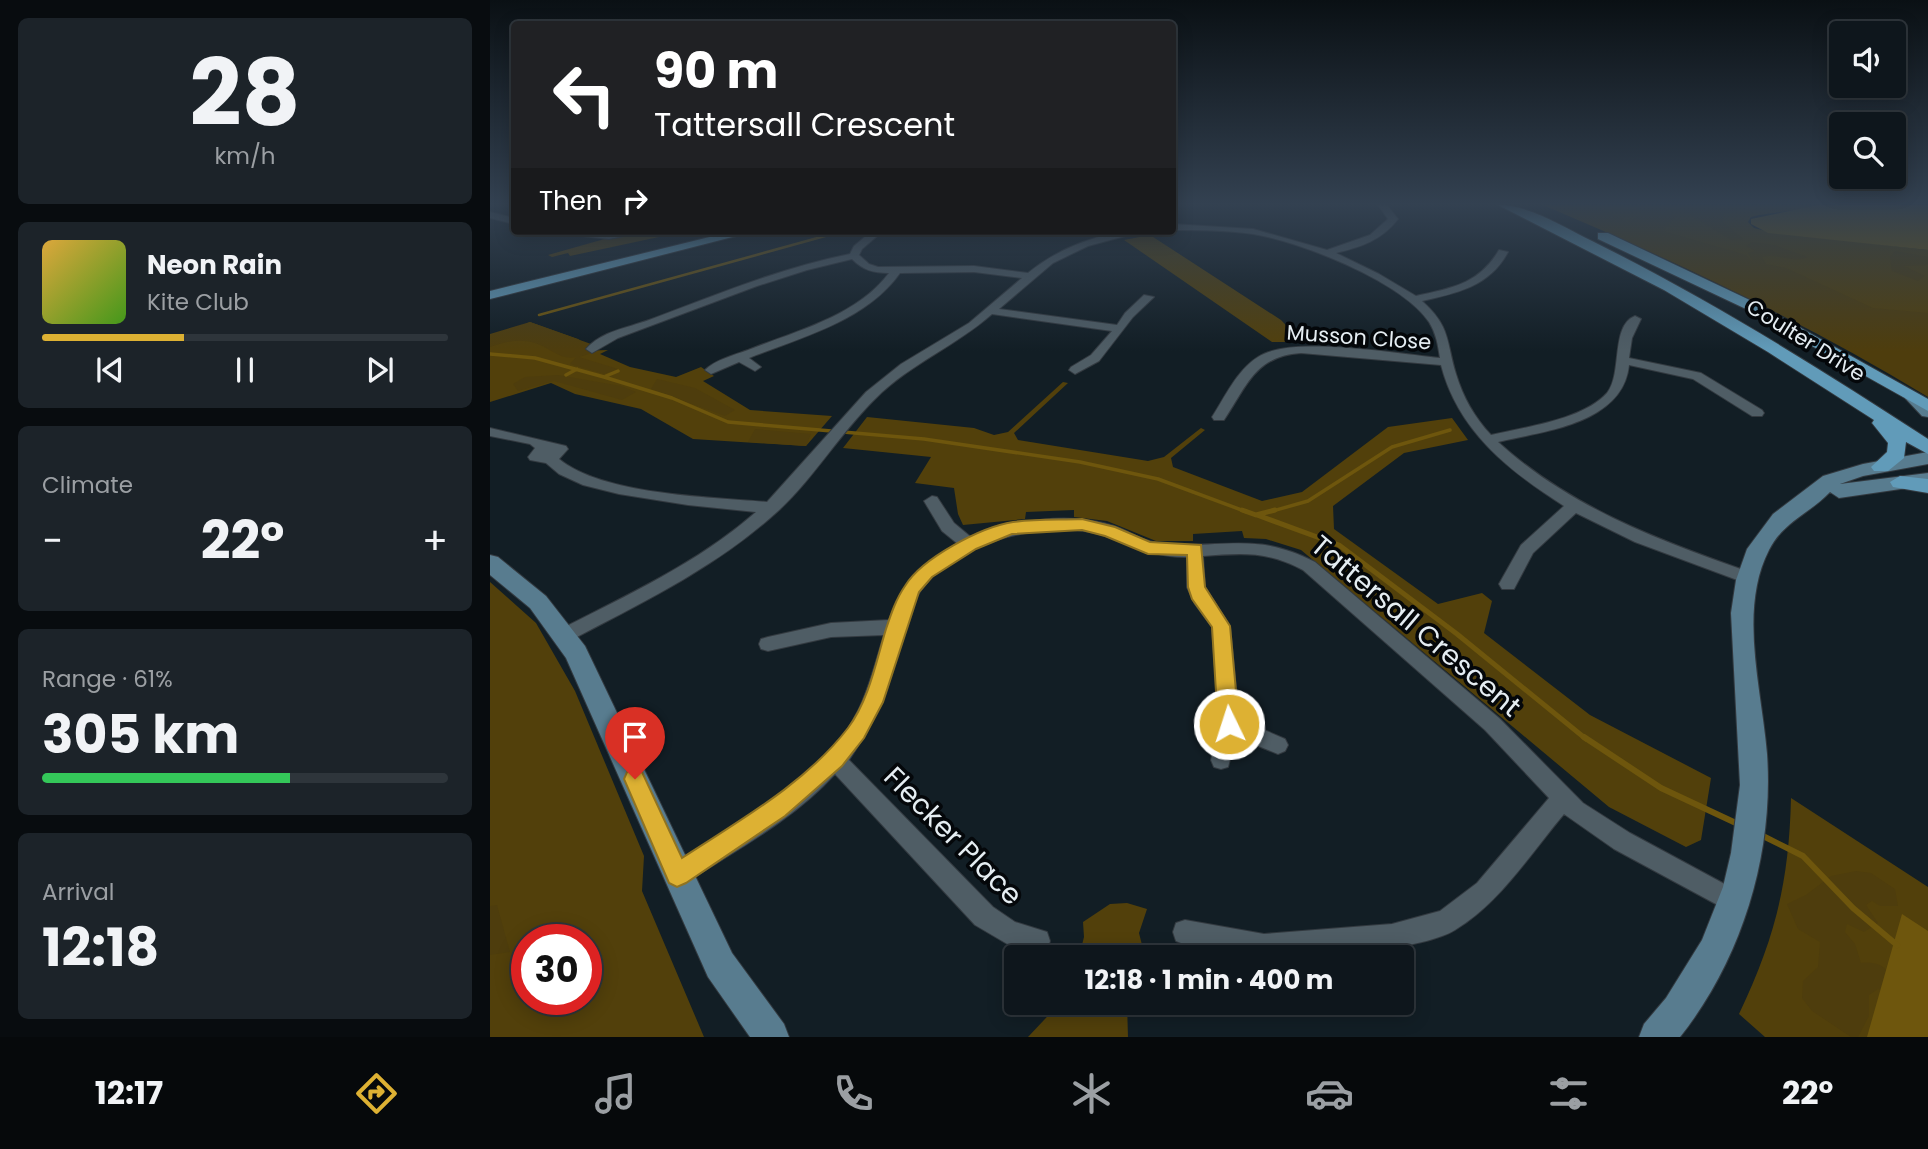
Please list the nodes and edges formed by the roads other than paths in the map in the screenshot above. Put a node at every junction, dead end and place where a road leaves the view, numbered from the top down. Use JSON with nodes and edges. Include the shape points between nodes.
{"nodes":[{"id":1,"x":612,"y":253,"type":"edge"},
{"id":2,"x":659,"y":253,"type":"edge"},
{"id":3,"x":1064,"y":253,"type":"edge"},
{"id":4,"x":1332,"y":253,"type":"edge"},
{"id":5,"x":1502,"y":253,"type":"edge"},
{"id":6,"x":1604,"y":253,"type":"edge"},
{"id":7,"x":1639,"y":253,"type":"edge"},
{"id":8,"x":854,"y":256,"type":"joint"},
{"id":9,"x":895,"y":272,"type":"junction"},
{"id":10,"x":1028,"y":276,"type":"junction"},
{"id":11,"x":490,"y":283,"type":"edge"},
{"id":12,"x":490,"y":295,"type":"edge"},
{"id":13,"x":1148,"y":297,"type":"dead end"},
{"id":14,"x":1414,"y":300,"type":"junction"},
{"id":15,"x":992,"y":311,"type":"junction"},
{"id":16,"x":1635,"y":319,"type":"dead end"},
{"id":17,"x":1120,"y":329,"type":"junction"},
{"id":18,"x":589,"y":333,"type":"dead end"},
{"id":19,"x":603,"y":338,"type":"junction"},
{"id":20,"x":592,"y":349,"type":"dead end"},
{"id":21,"x":740,"y":357,"type":"junction"},
{"id":22,"x":1622,"y":360,"type":"junction"},
{"id":23,"x":1447,"y":362,"type":"junction"},
{"id":24,"x":755,"y":367,"type":"dead end"},
{"id":25,"x":711,"y":370,"type":"dead end"},
{"id":26,"x":1075,"y":370,"type":"dead end"},
{"id":27,"x":1843,"y":390,"type":"junction"},
{"id":28,"x":1921,"y":402,"type":"edge"},
{"id":29,"x":1928,"y":412,"type":"edge"},
{"id":30,"x":1757,"y":413,"type":"dead end"},
{"id":31,"x":1219,"y":417,"type":"dead end"},
{"id":32,"x":490,"y":432,"type":"edge"},
{"id":33,"x":1488,"y":440,"type":"junction"},
{"id":34,"x":1928,"y":448,"type":"edge"},
{"id":35,"x":1928,"y":458,"type":"edge"},
{"id":36,"x":1881,"y":467,"type":"junction"},
{"id":37,"x":1928,"y":479,"type":"edge"},
{"id":38,"x":1900,"y":482,"type":"junction"},
{"id":39,"x":1928,"y":486,"type":"edge"},
{"id":40,"x":1813,"y":497,"type":"junction"},
{"id":41,"x":932,"y":501,"type":"dead end"},
{"id":42,"x":1574,"y":506,"type":"junction"},
{"id":43,"x":772,"y":508,"type":"junction"},
{"id":44,"x":970,"y":545,"type":"junction"},
{"id":45,"x":1195,"y":549,"type":"junction"},
{"id":46,"x":490,"y":563,"type":"edge"},
{"id":47,"x":1746,"y":577,"type":"junction"},
{"id":48,"x":1508,"y":584,"type":"dead end"},
{"id":49,"x":896,"y":628,"type":"junction"},
{"id":50,"x":565,"y":635,"type":"junction"},
{"id":51,"x":768,"y":644,"type":"dead end"},
{"id":52,"x":1229,"y":724,"type":"junction"},
{"id":53,"x":1278,"y":745,"type":"dead end"},
{"id":54,"x":835,"y":760,"type":"junction"},
{"id":55,"x":1221,"y":760,"type":"dead end"},
{"id":56,"x":1562,"y":799,"type":"junction"},
{"id":57,"x":677,"y":875,"type":"junction"},
{"id":58,"x":1735,"y":902,"type":"junction"},
{"id":59,"x":1185,"y":932,"type":"dead end"},
{"id":60,"x":1038,"y":941,"type":"dead end"},
{"id":61,"x":771,"y":1037,"type":"edge"},
{"id":62,"x":1657,"y":1037,"type":"edge"}],
"edges":[{"from":1,"to":11,"type":"main road"},
{"from":2,"to":12,"type":"main road"},
{"from":3,"to":10,"type":"street"},
{"from":4,"to":14,"type":"street"},
{"from":5,"to":14,"type":"street","via":[[1498,264],[1471,284]]},
{"from":6,"to":27,"type":"main road","name":"Coulter Drive","via":[[1677,289]]},
{"from":7,"to":28,"type":"main road","name":"Coulter Drive","via":[[1811,338]]},
{"from":8,"to":9,"type":"street","via":[[865,266]]},
{"from":8,"to":19,"type":"street","via":[[722,294],[654,323]]},
{"from":9,"to":10,"type":"street","via":[[974,270]]},
{"from":9,"to":21,"type":"street","via":[[879,294],[858,307]]},
{"from":10,"to":15,"type":"street"},
{"from":13,"to":17,"type":"street"},
{"from":14,"to":23,"type":"street","via":[[1440,330]]},
{"from":15,"to":17,"type":"street"},
{"from":15,"to":43,"type":"street","via":[[882,385]]},
{"from":16,"to":22,"type":"street","via":[[1624,336]]},
{"from":17,"to":26,"type":"street","via":[[1095,358]]},
{"from":18,"to":19,"type":"street"},
{"from":19,"to":20,"type":"street"},
{"from":21,"to":24,"type":"street"},
{"from":21,"to":25,"type":"street"},
{"from":22,"to":30,"type":"street","via":[[1698,376]]},
{"from":22,"to":33,"type":"street","via":[[1620,383],[1601,406]]},
{"from":23,"to":31,"type":"street","name":"Musson Close","via":[[1278,350],[1257,359]]},
{"from":23,"to":33,"type":"street","via":[[1462,407]]},
{"from":27,"to":34,"type":"main road","name":"Coulter Drive"},
{"from":27,"to":36,"type":"main road","via":[[1897,442],[1897,454]]},
{"from":28,"to":29,"type":"street"},
{"from":32,"to":43,"type":"street","via":[[534,441],[559,469],[602,486]]},
{"from":33,"to":42,"type":"street"},
{"from":35,"to":36,"type":"street"},
{"from":36,"to":40,"type":"street","via":[[1831,480]]},
{"from":37,"to":38,"type":"street"},
{"from":38,"to":39,"type":"main road"},
{"from":38,"to":40,"type":"street"},
{"from":40,"to":47,"type":"street","via":[[1776,522],[1758,547]]},
{"from":41,"to":44,"type":"street","via":[[948,527]]},
{"from":42,"to":47,"type":"street","via":[[1654,544]]},
{"from":42,"to":48,"type":"street","via":[[1527,549]]},
{"from":43,"to":50,"type":"street","via":[[681,575]]},
{"from":44,"to":45,"type":"street","name":"Tattersall Crescent","via":[[1012,528],[1082,525],[1110,531],[1148,548]]},
{"from":44,"to":49,"type":"street","name":"Tattersall Crescent","via":[[926,573],[912,588]]},
{"from":45,"to":52,"type":"street","via":[[1196,587],[1221,626]]},
{"from":45,"to":56,"type":"street","name":"Tattersall Crescent","via":[[1264,547],[1292,555],[1309,566],[1492,724]]},
{"from":46,"to":50,"type":"street","via":[[526,590]]},
{"from":47,"to":58,"type":"street","via":[[1743,621],[1753,798]]},
{"from":49,"to":51,"type":"street","via":[[831,630]]},
{"from":49,"to":54,"type":"street","name":"Tattersall Crescent","via":[[873,702]]},
{"from":50,"to":57,"type":"street","via":[[591,681]]},
{"from":52,"to":53,"type":"street"},
{"from":52,"to":55,"type":"street"},
{"from":54,"to":57,"type":"street","name":"Tattersall Crescent","via":[[777,809]]},
{"from":54,"to":60,"type":"street","name":"Flecker Place","via":[[984,916],[1009,933]]},
{"from":56,"to":58,"type":"street","name":"Tattersall Crescent","via":[[1622,841]]},
{"from":56,"to":59,"type":"street","via":[[1485,891],[1446,922],[1411,934],[1264,946]]},
{"from":57,"to":61,"type":"street","via":[[719,965]]},
{"from":58,"to":62,"type":"street","via":[[1715,951],[1676,1016]]}]}
